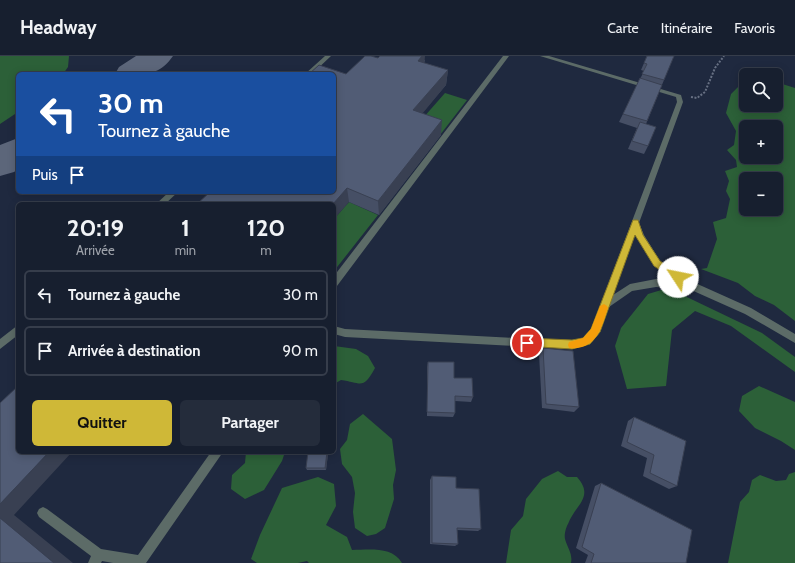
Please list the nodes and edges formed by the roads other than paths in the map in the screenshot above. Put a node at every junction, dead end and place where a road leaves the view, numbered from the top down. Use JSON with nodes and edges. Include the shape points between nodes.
{"nodes":[{"id":1,"x":328,"y":56,"type":"edge"},
{"id":2,"x":506,"y":56,"type":"edge"},
{"id":3,"x":543,"y":56,"type":"edge"},
{"id":4,"x":310,"y":72,"type":"edge"},
{"id":5,"x":172,"y":194,"type":"edge"},
{"id":6,"x":162,"y":202,"type":"edge"},
{"id":7,"x":635,"y":223,"type":"junction"},
{"id":8,"x":336,"y":280,"type":"edge"},
{"id":9,"x":690,"y":285,"type":"junction"},
{"id":10,"x":605,"y":305,"type":"junction"},
{"id":11,"x":16,"y":331,"type":"edge"},
{"id":12,"x":336,"y":331,"type":"edge"},
{"id":13,"x":795,"y":339,"type":"edge"},
{"id":14,"x":0,"y":344,"type":"edge"},
{"id":15,"x":217,"y":454,"type":"edge"},
{"id":16,"x":42,"y":513,"type":"dead end"},
{"id":17,"x":96,"y":559,"type":"edge"},
{"id":18,"x":140,"y":562,"type":"edge"}],
"edges":[{"from":1,"to":4,"type":"lane"},
{"from":2,"to":8,"type":"lane"},
{"from":3,"to":7,"type":"lane","via":[[678,96],[680,102]]},
{"from":5,"to":6,"type":"lane"},
{"from":7,"to":9,"type":"lane","via":[[657,263]]},
{"from":7,"to":10,"type":"lane"},
{"from":9,"to":10,"type":"lane","via":[[656,283],[630,288]]},
{"from":9,"to":13,"type":"lane","via":[[748,310]]},
{"from":10,"to":12,"type":"lane","via":[[595,332],[586,341],[572,345]]},
{"from":11,"to":14,"type":"lane"},
{"from":15,"to":18,"type":"lane"},
{"from":16,"to":17,"type":"lane"},
{"from":17,"to":18,"type":"lane"}]}
